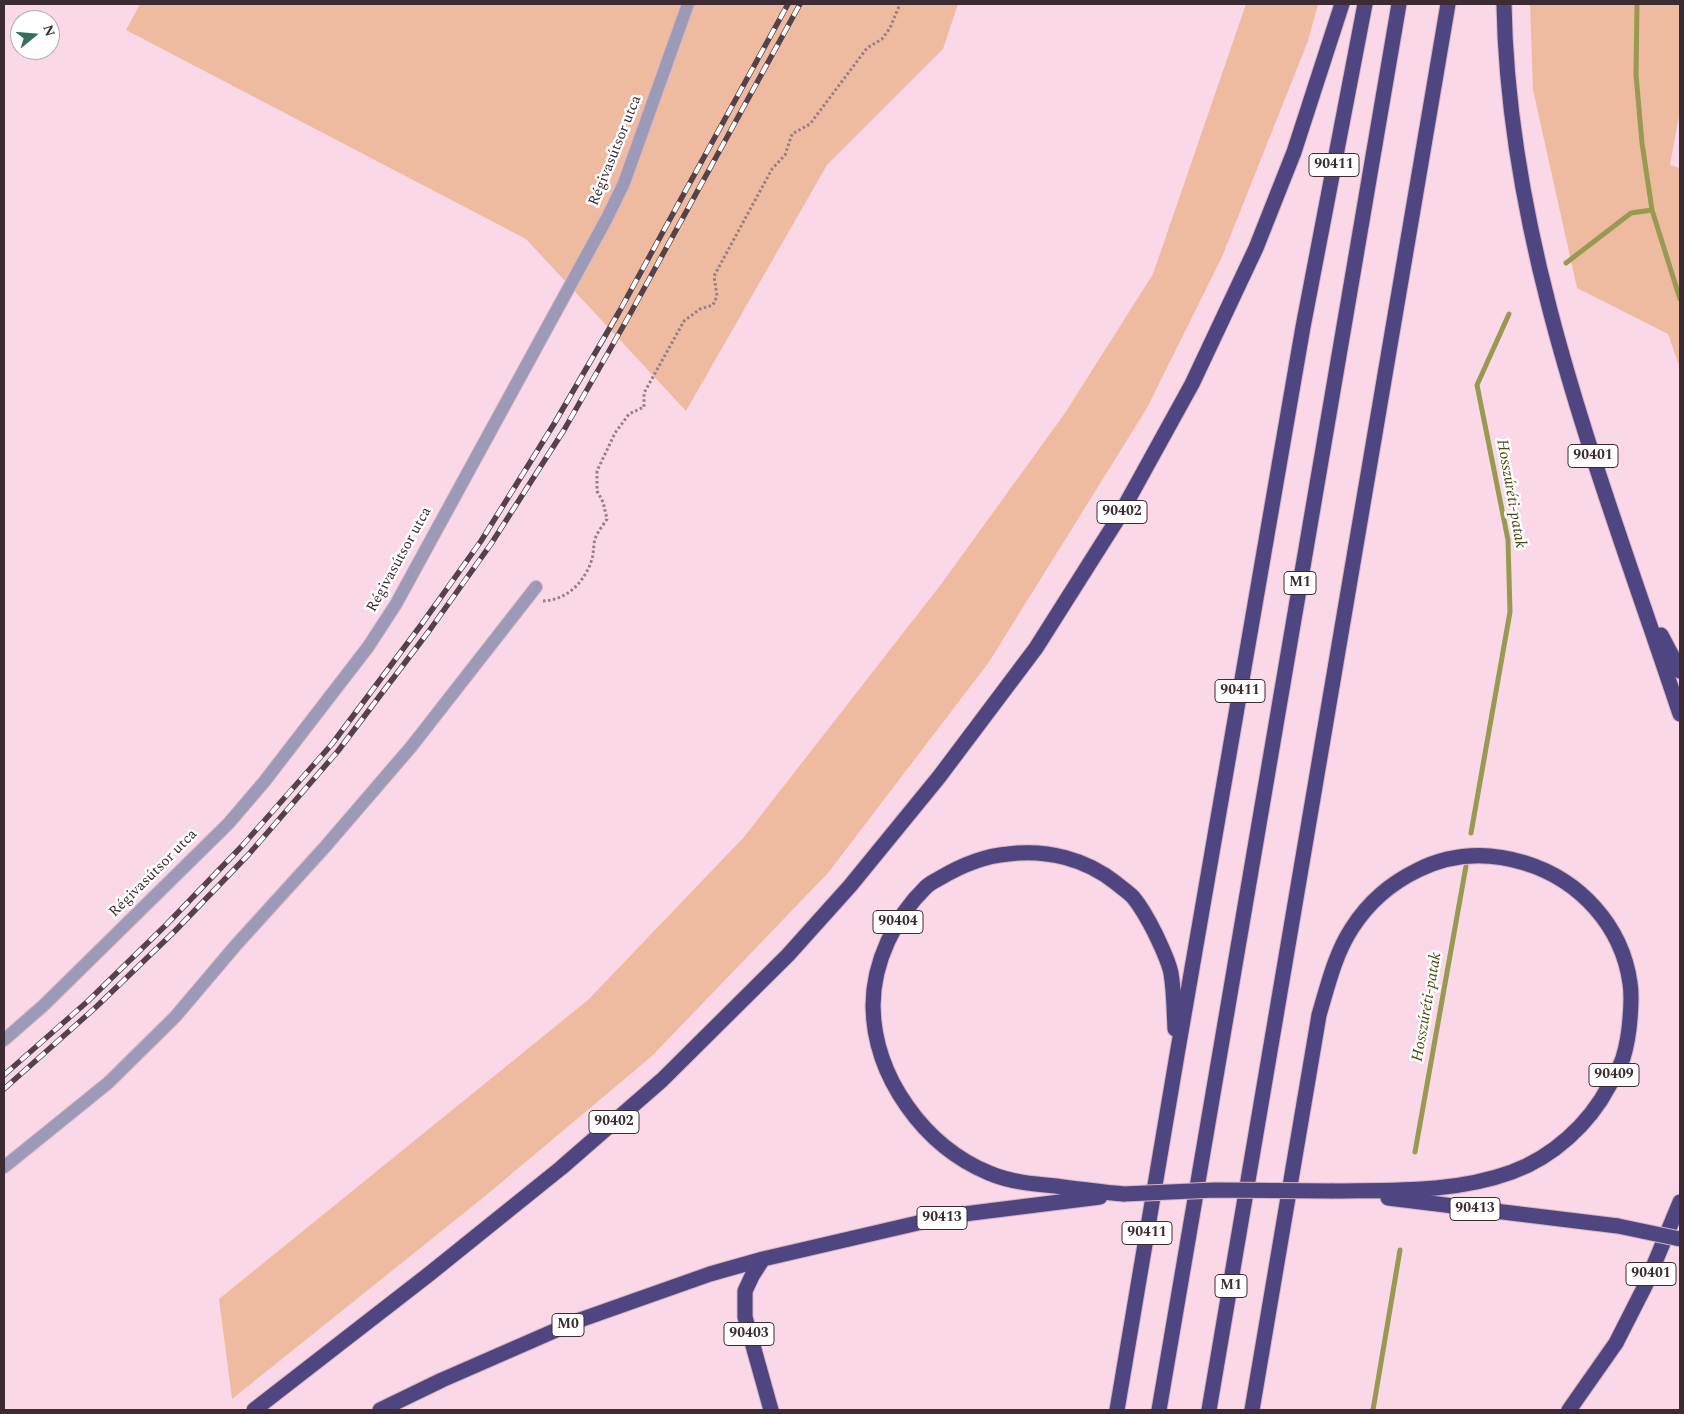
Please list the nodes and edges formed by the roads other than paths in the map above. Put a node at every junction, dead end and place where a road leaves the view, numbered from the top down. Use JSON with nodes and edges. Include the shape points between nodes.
{"nodes":[{"id":1,"x":688,"y":4,"type":"edge"},
{"id":2,"x":1342,"y":4,"type":"edge"},
{"id":3,"x":1365,"y":4,"type":"edge"},
{"id":4,"x":1399,"y":4,"type":"edge"},
{"id":5,"x":1448,"y":4,"type":"edge"},
{"id":6,"x":1504,"y":4,"type":"edge"},
{"id":7,"x":536,"y":587,"type":"dead end"},
{"id":8,"x":1644,"y":607,"type":"junction"},
{"id":9,"x":1680,"y":671,"type":"edge"},
{"id":10,"x":1680,"y":714,"type":"edge"},
{"id":11,"x":4,"y":1040,"type":"edge"},
{"id":12,"x":1177,"y":1055,"type":"junction"},
{"id":13,"x":4,"y":1167,"type":"edge"},
{"id":14,"x":1332,"y":1191,"type":"junction"},
{"id":15,"x":1124,"y":1194,"type":"junction"},
{"id":16,"x":1680,"y":1202,"type":"edge"},
{"id":17,"x":1680,"y":1239,"type":"edge"},
{"id":18,"x":763,"y":1259,"type":"junction"},
{"id":19,"x":254,"y":1410,"type":"edge"},
{"id":20,"x":380,"y":1410,"type":"edge"},
{"id":21,"x":771,"y":1410,"type":"edge"},
{"id":22,"x":1117,"y":1410,"type":"edge"},
{"id":23,"x":1159,"y":1410,"type":"edge"},
{"id":24,"x":1210,"y":1410,"type":"edge"},
{"id":25,"x":1252,"y":1410,"type":"edge"},
{"id":26,"x":1569,"y":1410,"type":"edge"}],
"edges":[{"from":1,"to":11,"type":"street","name":"Régivasútsor utca","via":[[624,183],[611,210],[396,604],[368,647],[228,824],[44,1005]]},
{"from":2,"to":19,"type":"highway","number":"90402","via":[[1294,152],[1256,248],[1192,384],[1117,520],[1036,648],[940,778],[788,955],[662,1080],[561,1168]]},
{"from":3,"to":12,"type":"highway","number":"90411","via":[[1305,317]]},
{"from":4,"to":23,"type":"highway","number":"M1"},
{"from":5,"to":24,"type":"highway","number":"M1"},
{"from":6,"to":8,"type":"highway","number":"90401","via":[[1522,186],[1537,255],[1583,425]]},
{"from":7,"to":13,"type":"street","via":[[411,747],[176,1017],[108,1083]]},
{"from":8,"to":9,"type":"highway"},
{"from":8,"to":10,"type":"highway","number":"90401"},
{"from":12,"to":15,"type":"highway","number":"90404","via":[[1173,988],[1162,947],[1132,895],[1084,863],[1056,854],[1024,852],[990,856],[958,868],[927,886],[912,903],[892,932],[881,958],[873,1006],[882,1058],[905,1103],[930,1133],[966,1162],[1017,1182]]},
{"from":12,"to":22,"type":"highway","number":"90411"},
{"from":14,"to":15,"type":"highway","number":"90413","bridge":true,"via":[[1215,1190]]},
{"from":14,"to":17,"type":"highway","number":"90413","bridge":true,"via":[[1618,1226]]},
{"from":14,"to":25,"type":"highway","number":"90409","via":[[1432,1190],[1463,1186],[1513,1172],[1536,1161],[1570,1136],[1600,1102],[1623,1058],[1629,1032],[1631,984],[1619,944],[1609,925],[1582,893],[1532,865],[1499,856],[1463,856],[1428,865],[1384,890],[1353,927],[1333,968],[1319,1015]]},
{"from":15,"to":18,"type":"highway","number":"90413","via":[[948,1216]]},
{"from":16,"to":26,"type":"highway","number":"90401","via":[[1654,1269],[1616,1343]]},
{"from":18,"to":20,"type":"highway","number":"M0","via":[[710,1274],[577,1321]]},
{"from":18,"to":21,"type":"highway","number":"90403","via":[[746,1291],[745,1317]]}]}
